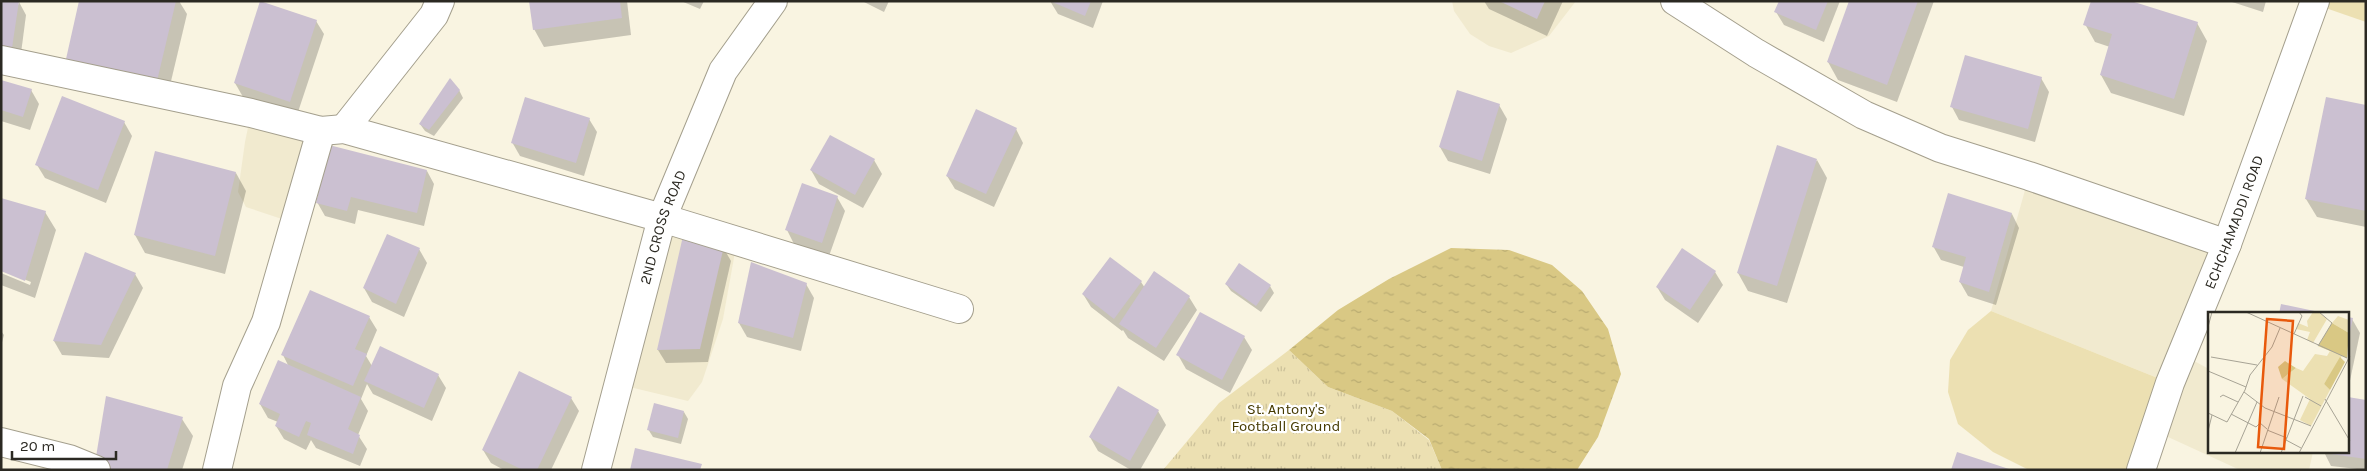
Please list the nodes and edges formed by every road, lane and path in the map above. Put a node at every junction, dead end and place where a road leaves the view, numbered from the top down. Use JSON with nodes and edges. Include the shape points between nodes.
{"nodes":[{"id":1,"x":440,"y":1,"type":"edge"},
{"id":2,"x":773,"y":1,"type":"edge"},
{"id":3,"x":1675,"y":1,"type":"edge"},
{"id":4,"x":2315,"y":1,"type":"edge"},
{"id":5,"x":1,"y":60,"type":"edge"},
{"id":6,"x":333,"y":130,"type":"junction"},
{"id":7,"x":662,"y":218,"type":"junction"},
{"id":8,"x":2226,"y":244,"type":"junction"},
{"id":9,"x":960,"y":310,"type":"dead end"},
{"id":10,"x":1,"y":442,"type":"edge"},
{"id":11,"x":96,"y":470,"type":"edge"},
{"id":12,"x":217,"y":470,"type":"edge"},
{"id":13,"x":596,"y":470,"type":"edge"},
{"id":14,"x":2141,"y":470,"type":"edge"}],
"edges":[{"from":1,"to":6,"type":"street","via":[[434,15]]},
{"from":2,"to":7,"type":"street","name":"2ND CROSS ROAD","via":[[723,71]]},
{"from":3,"to":8,"type":"street","via":[[1756,53],[1864,115],[1940,148]]},
{"from":4,"to":8,"type":"street","name":"ECHCHAMADDI ROAD"},
{"from":5,"to":6,"type":"street"},
{"from":6,"to":7,"type":"street"},
{"from":6,"to":12,"type":"street","via":[[266,322],[238,386]]},
{"from":7,"to":9,"type":"street"},
{"from":7,"to":13,"type":"street","name":"2ND CROSS ROAD"},
{"from":8,"to":14,"type":"street","name":"ECHCHAMADDI ROAD","via":[[2170,383]]},
{"from":10,"to":11,"type":"street","via":[[69,459]]}]}
